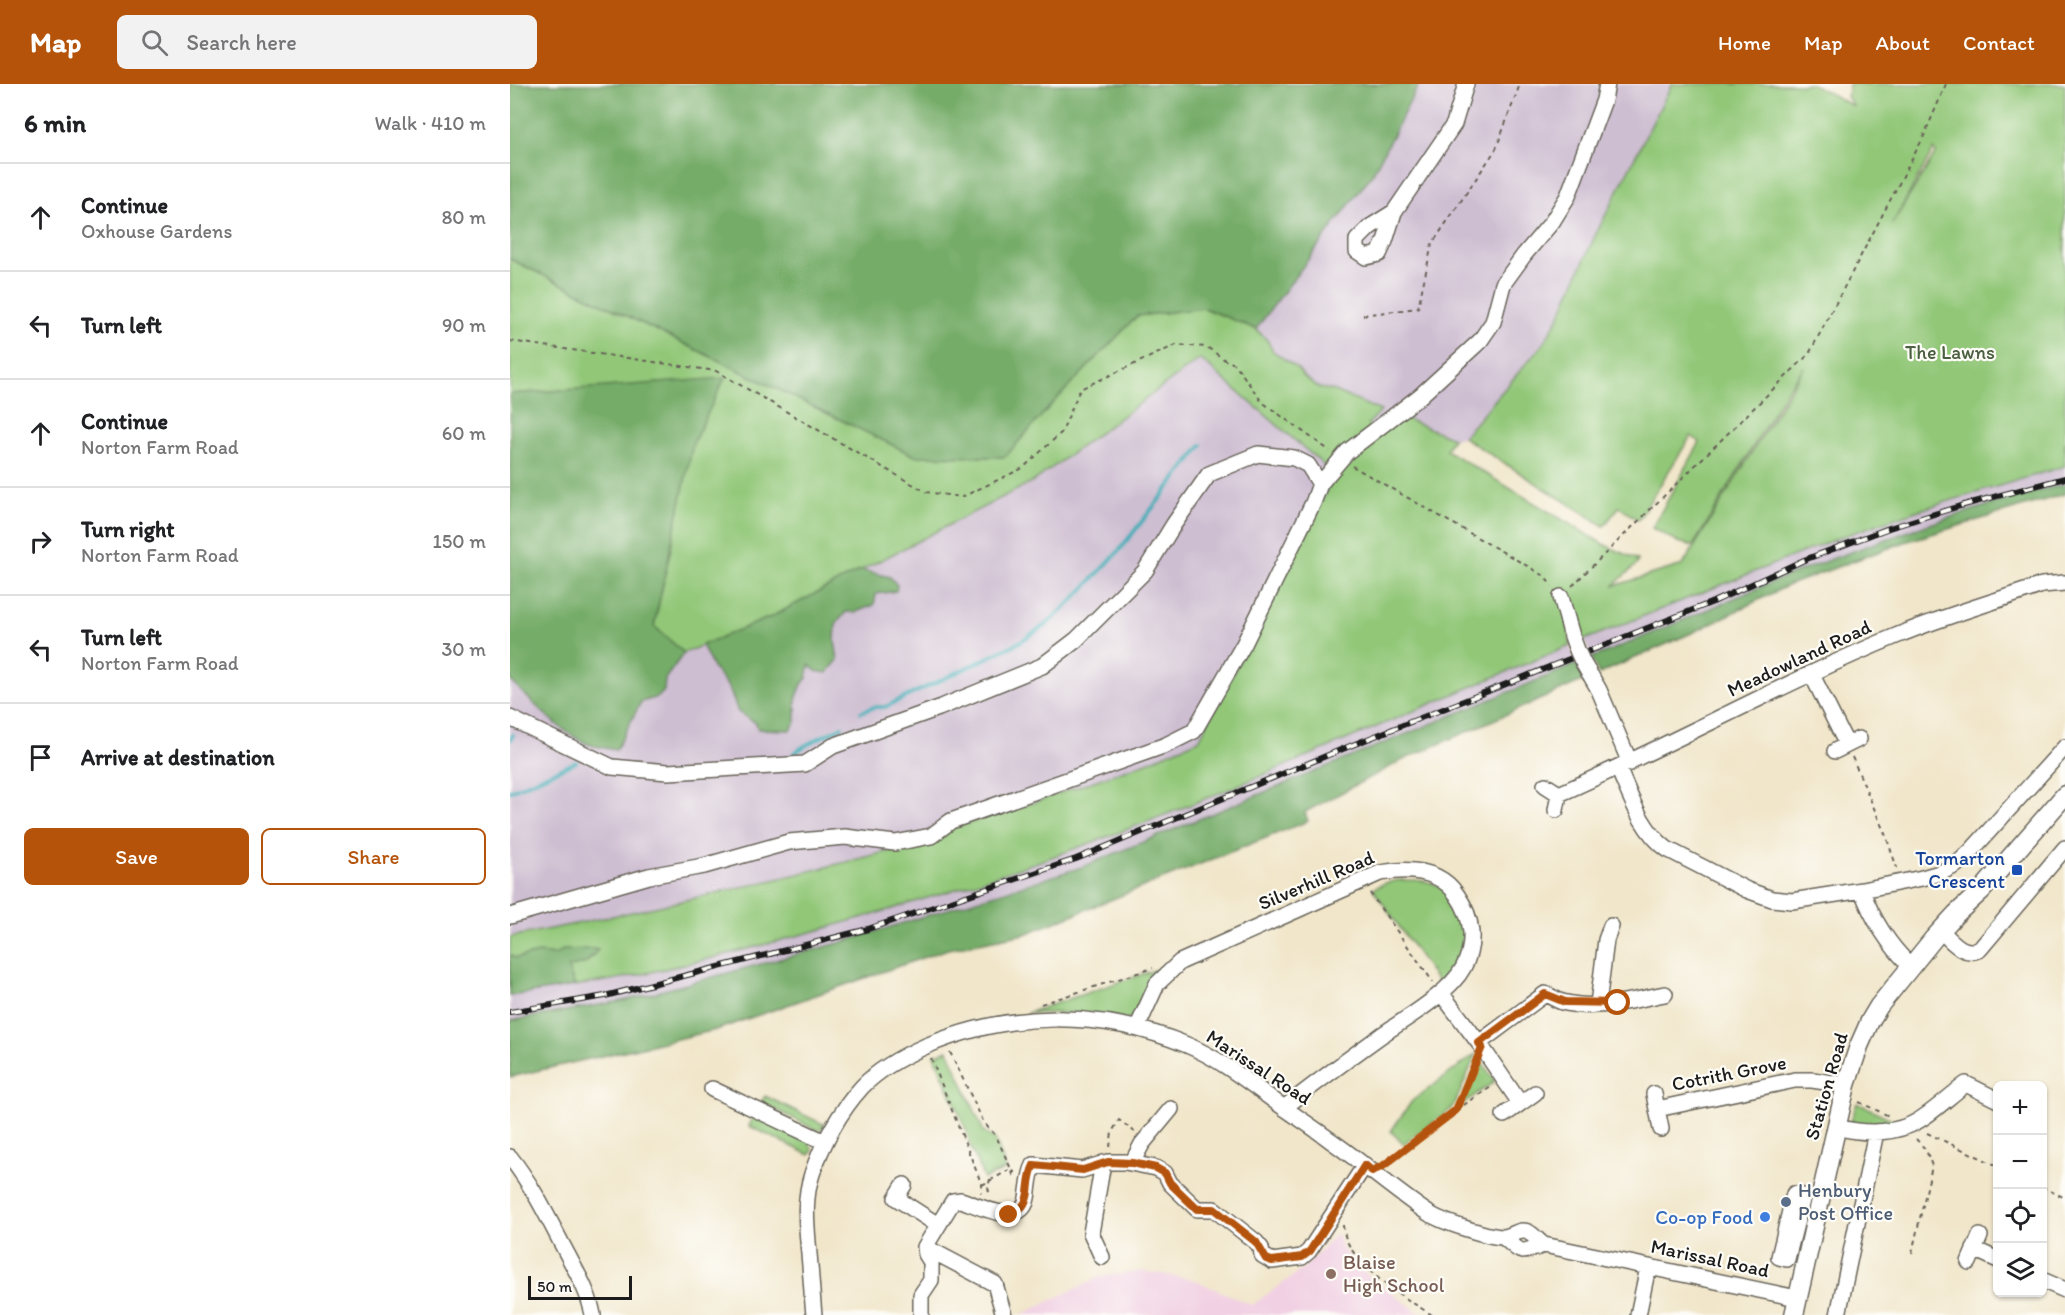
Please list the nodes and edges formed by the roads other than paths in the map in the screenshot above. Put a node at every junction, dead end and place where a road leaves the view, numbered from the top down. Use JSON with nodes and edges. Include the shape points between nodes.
{"nodes":[{"id":1,"x":1466,"y":84,"type":"edge"},
{"id":2,"x":1607,"y":84,"type":"edge"},
{"id":3,"x":1394,"y":212,"type":"dead end"},
{"id":4,"x":1320,"y":484,"type":"junction"},
{"id":5,"x":2065,"y":583,"type":"edge"},
{"id":6,"x":1561,"y":597,"type":"road end"},
{"id":7,"x":1810,"y":673,"type":"junction"},
{"id":8,"x":510,"y":718,"type":"edge"},
{"id":9,"x":1847,"y":745,"type":"road end"},
{"id":10,"x":2065,"y":747,"type":"edge"},
{"id":11,"x":1624,"y":766,"type":"junction"},
{"id":12,"x":1545,"y":785,"type":"dead end"},
{"id":13,"x":1559,"y":794,"type":"junction"},
{"id":14,"x":2065,"y":795,"type":"edge"},
{"id":15,"x":1556,"y":810,"type":"dead end"},
{"id":16,"x":2065,"y":848,"type":"edge"},
{"id":17,"x":1862,"y":890,"type":"junction"},
{"id":18,"x":510,"y":916,"type":"edge"},
{"id":19,"x":1611,"y":926,"type":"dead end"},
{"id":20,"x":1941,"y":931,"type":"junction"},
{"id":21,"x":1911,"y":966,"type":"junction"},
{"id":22,"x":1441,"y":993,"type":"junction"},
{"id":23,"x":1665,"y":994,"type":"dead end"},
{"id":24,"x":1598,"y":1004,"type":"junction"},
{"id":25,"x":1137,"y":1028,"type":"junction"},
{"id":26,"x":1480,"y":1045,"type":"junction"},
{"id":27,"x":1846,"y":1085,"type":"junction"},
{"id":28,"x":712,"y":1089,"type":"dead end"},
{"id":29,"x":1535,"y":1093,"type":"dead end"},
{"id":30,"x":1993,"y":1098,"type":"edge"},
{"id":31,"x":1520,"y":1103,"type":"junction"},
{"id":32,"x":1284,"y":1108,"type":"junction"},
{"id":33,"x":1171,"y":1109,"type":"dead end"},
{"id":34,"x":1504,"y":1114,"type":"dead end"},
{"id":35,"x":1836,"y":1127,"type":"junction"},
{"id":36,"x":1661,"y":1129,"type":"dead end"},
{"id":37,"x":1875,"y":1132,"type":"junction"},
{"id":38,"x":825,"y":1142,"type":"junction"},
{"id":39,"x":510,"y":1157,"type":"edge"},
{"id":40,"x":1106,"y":1163,"type":"junction"},
{"id":41,"x":1132,"y":1163,"type":"junction"},
{"id":42,"x":1368,"y":1168,"type":"junction"},
{"id":43,"x":904,"y":1185,"type":"dead end"},
{"id":44,"x":938,"y":1225,"type":"junction"},
{"id":45,"x":925,"y":1247,"type":"junction"},
{"id":46,"x":1974,"y":1249,"type":"dead end"},
{"id":47,"x":1102,"y":1257,"type":"dead end"},
{"id":48,"x":1993,"y":1258,"type":"edge"},
{"id":49,"x":1648,"y":1267,"type":"junction"},
{"id":50,"x":2047,"y":1282,"type":"edge"},
{"id":51,"x":2065,"y":1290,"type":"edge"},
{"id":52,"x":1796,"y":1306,"type":"edge"},
{"id":53,"x":593,"y":1315,"type":"edge"},
{"id":54,"x":814,"y":1315,"type":"edge"},
{"id":55,"x":921,"y":1315,"type":"edge"},
{"id":56,"x":1004,"y":1315,"type":"edge"},
{"id":57,"x":1638,"y":1315,"type":"edge"},
{"id":58,"x":1838,"y":1315,"type":"edge"}],
"edges":[{"from":1,"to":3,"type":"street","via":[[1454,124]]},
{"from":2,"to":4,"type":"street","via":[[1568,196],[1503,284],[1493,322],[1480,341],[1420,396],[1347,452]]},
{"from":4,"to":8,"type":"street","via":[[1308,465],[1294,458],[1258,454],[1209,474],[1145,571],[1076,640],[1042,666],[832,746],[805,764],[668,772],[612,767]]},
{"from":4,"to":18,"type":"street","via":[[1244,644],[1194,731],[1166,745],[951,821],[931,836],[895,843],[845,837],[789,842],[704,866],[649,876]]},
{"from":5,"to":7,"type":"street","name":"Meadowland Road","via":[[2042,585],[1899,635]]},
{"from":6,"to":11,"type":"street","bridge":true,"via":[[1573,643],[1599,690]]},
{"from":7,"to":9,"type":"street"},
{"from":7,"to":11,"type":"street","name":"Meadowland Road"},
{"from":10,"to":17,"type":"street","via":[[1956,865],[1940,873]]},
{"from":11,"to":13,"type":"street","name":"Meadowland Road"},
{"from":11,"to":17,"type":"street","via":[[1646,828],[1667,849],[1772,899],[1792,901]]},
{"from":12,"to":13,"type":"street"},
{"from":13,"to":15,"type":"street"},
{"from":14,"to":20,"type":"main road","name":"Station Road","via":[[1982,891]]},
{"from":16,"to":20,"type":"street","via":[[1980,949],[1962,949]]},
{"from":17,"to":21,"type":"street","via":[[1897,952]]},
{"from":19,"to":24,"type":"street"},
{"from":20,"to":21,"type":"main road","name":"Station Road"},
{"from":21,"to":27,"type":"main road","name":"Station Road","via":[[1870,1021]]},
{"from":22,"to":25,"type":"street","name":"Silverhill Road","via":[[1462,970],[1472,943],[1468,914],[1453,889],[1438,878],[1399,869],[1380,873],[1180,962],[1157,984]]},
{"from":22,"to":26,"type":"street"},
{"from":22,"to":32,"type":"street","name":"Silverhill Road"},
{"from":23,"to":24,"type":"street"},
{"from":24,"to":26,"type":"street","via":[[1565,1002],[1542,995]]},
{"from":25,"to":32,"type":"street","name":"Marissal Road","via":[[1189,1046],[1239,1075]]},
{"from":25,"to":38,"type":"street","name":"Marissal Road","via":[[1045,1018],[973,1029],[944,1039],[907,1054],[863,1086]]},
{"from":26,"to":31,"type":"street"},
{"from":27,"to":35,"type":"main road","name":"Station Road"},
{"from":27,"to":36,"type":"street","name":"Cotrith Grove","via":[[1795,1080],[1655,1101]]},
{"from":28,"to":38,"type":"street"},
{"from":29,"to":31,"type":"street"},
{"from":30,"to":37,"type":"street","via":[[1966,1084],[1920,1119],[1902,1128]]},
{"from":31,"to":34,"type":"street"},
{"from":32,"to":42,"type":"street","name":"Marissal Road"},
{"from":33,"to":41,"type":"street","via":[[1142,1144]]},
{"from":35,"to":37,"type":"street"},
{"from":35,"to":52,"type":"main road","name":"Station Road"},
{"from":37,"to":58,"type":"street"},
{"from":38,"to":54,"type":"street","name":"Marissal Road","via":[[812,1175],[805,1225]]},
{"from":39,"to":53,"type":"street","via":[[575,1270]]},
{"from":40,"to":41,"type":"street"},
{"from":40,"to":44,"type":"street","via":[[1083,1170],[1034,1165],[1027,1202],[1019,1211],[1009,1215],[987,1202],[953,1201]]},
{"from":40,"to":47,"type":"street","via":[[1091,1233]]},
{"from":41,"to":42,"type":"street","via":[[1165,1173],[1197,1209],[1214,1209],[1256,1242],[1262,1255],[1272,1261],[1302,1257],[1310,1251]]},
{"from":42,"to":49,"type":"street","name":"Marissal Road","via":[[1451,1225],[1503,1237],[1525,1231],[1544,1245]]},
{"from":43,"to":44,"type":"street","via":[[896,1198]]},
{"from":44,"to":45,"type":"street"},
{"from":45,"to":55,"type":"street","via":[[931,1262],[931,1280],[921,1295]]},
{"from":45,"to":56,"type":"street","via":[[995,1284]]},
{"from":46,"to":48,"type":"street"},
{"from":49,"to":52,"type":"street","name":"Marissal Road"},
{"from":49,"to":57,"type":"street"},
{"from":50,"to":51,"type":"street"}]}
